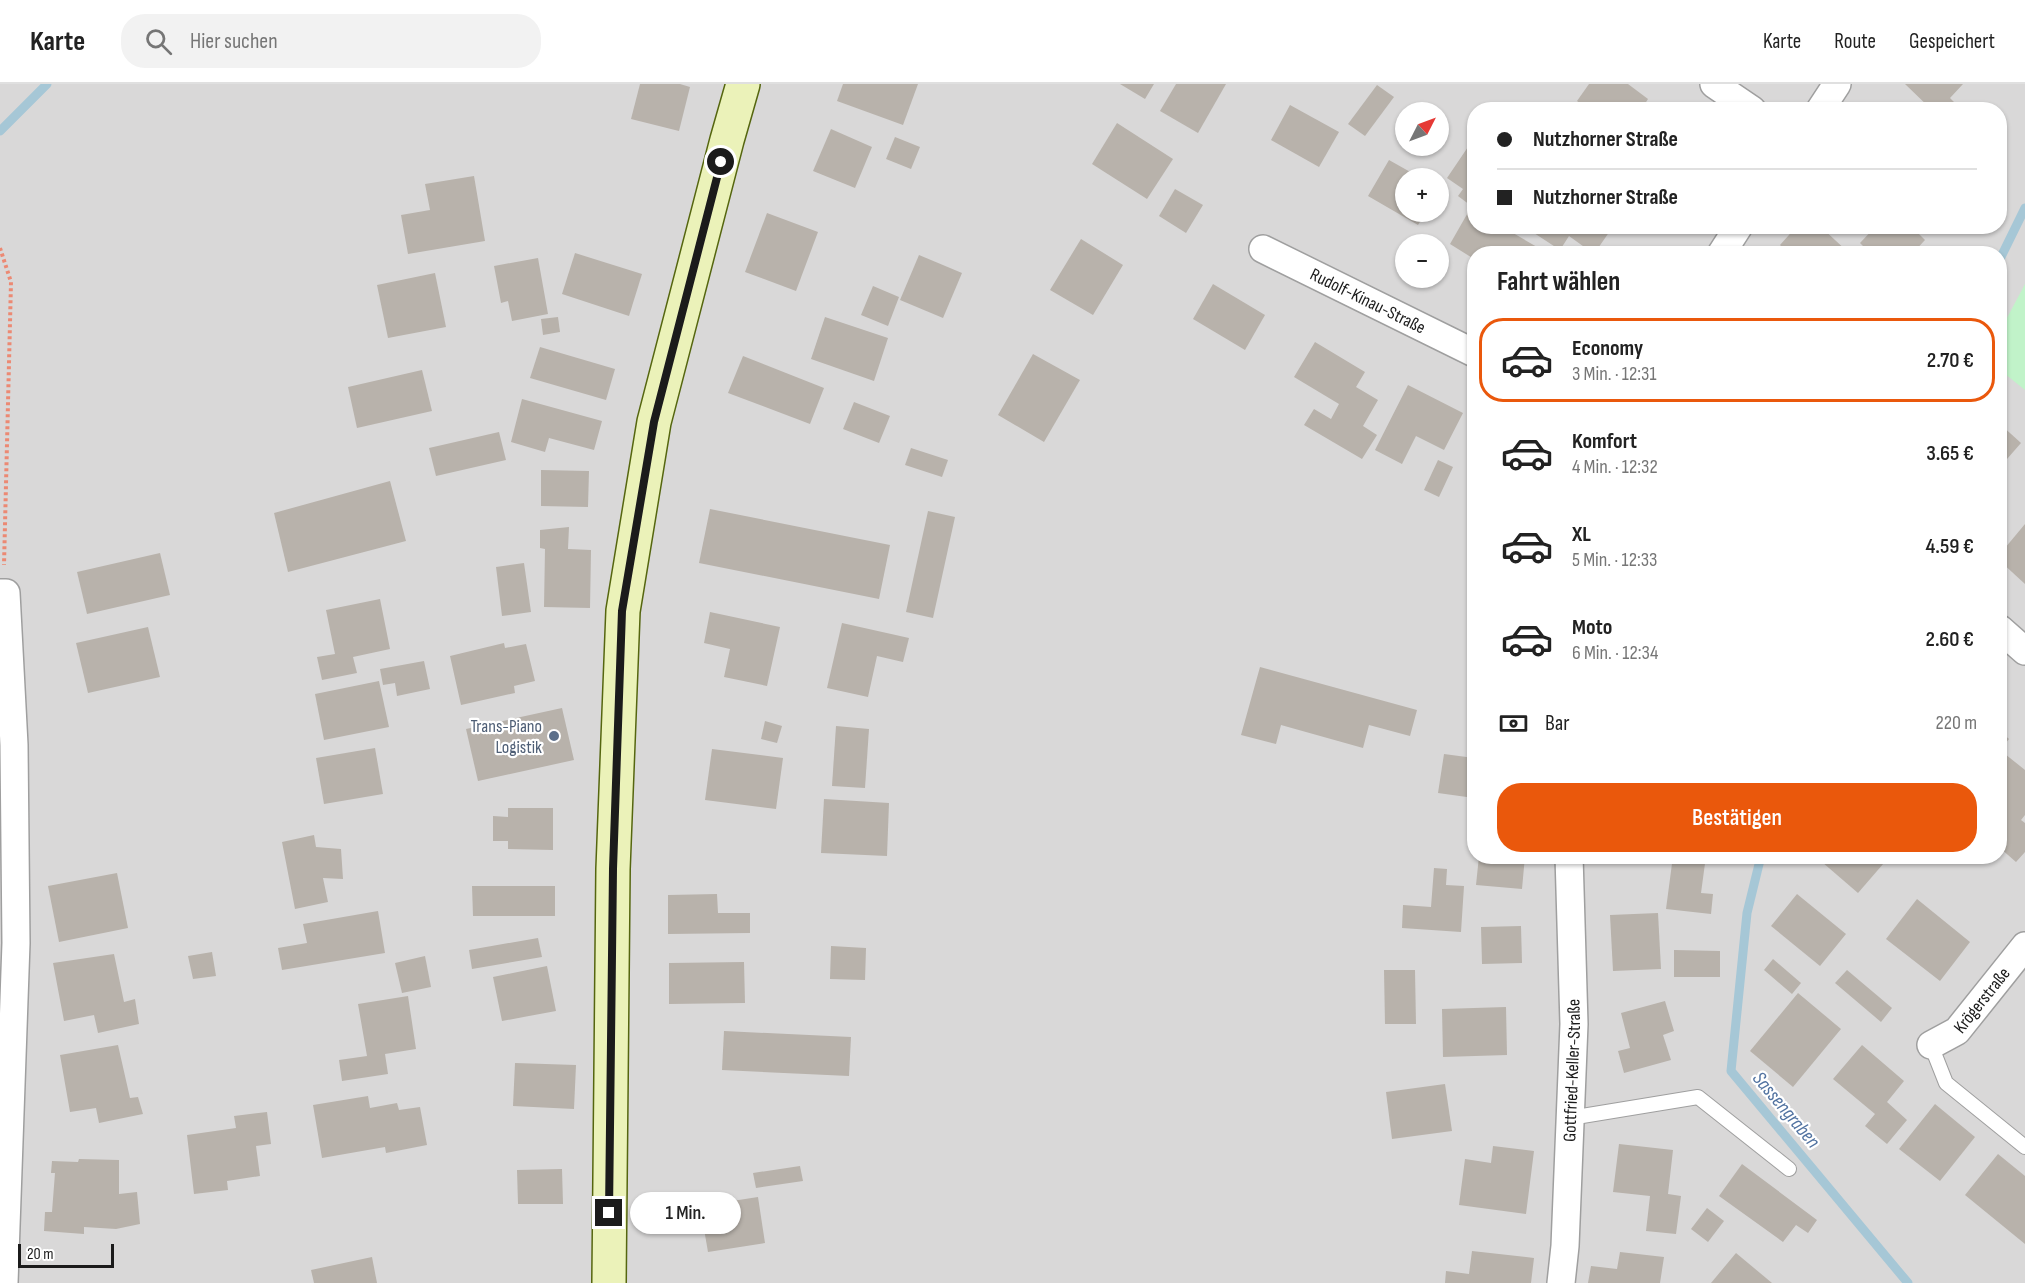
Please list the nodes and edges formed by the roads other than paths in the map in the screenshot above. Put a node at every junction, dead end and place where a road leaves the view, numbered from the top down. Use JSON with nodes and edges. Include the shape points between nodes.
{"nodes":[{"id":1,"x":743,"y":84,"type":"edge"},
{"id":2,"x":1714,"y":84,"type":"edge"},
{"id":3,"x":1837,"y":84,"type":"edge"},
{"id":4,"x":1740,"y":102,"type":"edge"},
{"id":5,"x":1825,"y":102,"type":"edge"},
{"id":6,"x":1263,"y":249,"type":"dead end"},
{"id":7,"x":1467,"y":350,"type":"edge"},
{"id":8,"x":3,"y":593,"type":"edge"},
{"id":9,"x":2007,"y":635,"type":"edge"},
{"id":10,"x":2025,"y":651,"type":"edge"},
{"id":11,"x":5,"y":654,"type":"edge"},
{"id":12,"x":1569,"y":864,"type":"edge"},
{"id":13,"x":2025,"y":946,"type":"edge"},
{"id":14,"x":1930,"y":1045,"type":"joint"},
{"id":15,"x":1570,"y":1118,"type":"junction"},
{"id":16,"x":2025,"y":1147,"type":"edge"},
{"id":17,"x":1790,"y":1169,"type":"dead end"},
{"id":18,"x":4,"y":1283,"type":"edge"},
{"id":19,"x":609,"y":1283,"type":"edge"},
{"id":20,"x":1561,"y":1283,"type":"edge"}],
"edges":[{"from":1,"to":19,"type":"main road","via":[[654,422],[622,611],[613,869]]},
{"from":2,"to":4,"type":"street"},
{"from":3,"to":5,"type":"street"},
{"from":6,"to":7,"type":"street","name":"Rudolf-Kinau-Straße"},
{"from":8,"to":11,"type":"street"},
{"from":9,"to":10,"type":"street"},
{"from":11,"to":18,"type":"street","via":[[14,745],[16,943]]},
{"from":12,"to":15,"type":"street","name":"Gottfried-Keller-Straße","via":[[1574,1024]]},
{"from":13,"to":14,"type":"street","name":"Krögerstraße","via":[[1957,1030]]},
{"from":14,"to":16,"type":"lane","via":[[1946,1083]]},
{"from":15,"to":17,"type":"lane","via":[[1698,1097]]},
{"from":15,"to":20,"type":"street","name":"Gottfried-Keller-Straße"}]}
